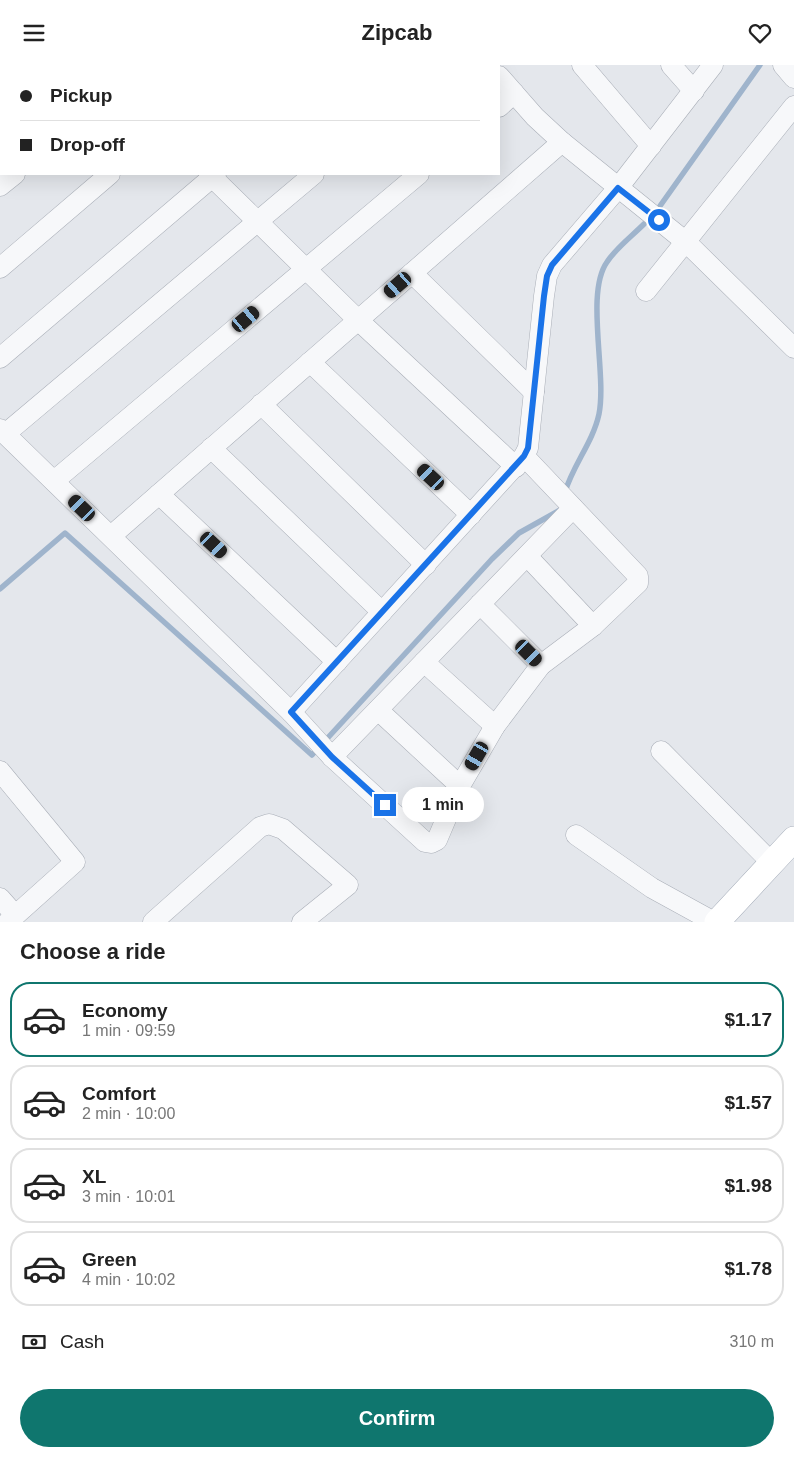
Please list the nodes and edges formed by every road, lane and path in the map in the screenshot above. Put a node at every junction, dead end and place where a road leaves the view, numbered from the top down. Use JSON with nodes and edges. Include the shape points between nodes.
{"nodes":[{"id":1,"x":582,"y":65,"type":"edge"},
{"id":2,"x":671,"y":65,"type":"edge"},
{"id":3,"x":713,"y":65,"type":"edge"},
{"id":4,"x":783,"y":65,"type":"edge"},
{"id":5,"x":500,"y":77,"type":"edge"},
{"id":6,"x":794,"y":78,"type":"edge"},
{"id":7,"x":694,"y":91,"type":"junction"},
{"id":8,"x":514,"y":93,"type":"junction"},
{"id":9,"x":500,"y":106,"type":"edge"},
{"id":10,"x":794,"y":106,"type":"edge"},
{"id":11,"x":562,"y":142,"type":"junction"},
{"id":12,"x":651,"y":146,"type":"junction"},
{"id":13,"x":14,"y":175,"type":"edge"},
{"id":14,"x":109,"y":175,"type":"edge"},
{"id":15,"x":212,"y":175,"type":"edge"},
{"id":16,"x":313,"y":175,"type":"edge"},
{"id":17,"x":418,"y":175,"type":"edge"},
{"id":18,"x":0,"y":186,"type":"edge"},
{"id":19,"x":618,"y":188,"type":"junction"},
{"id":20,"x":257,"y":222,"type":"junction"},
{"id":21,"x":686,"y":242,"type":"junction"},
{"id":22,"x":0,"y":268,"type":"edge"},
{"id":23,"x":306,"y":269,"type":"junction"},
{"id":24,"x":412,"y":273,"type":"junction"},
{"id":25,"x":646,"y":291,"type":"dead end"},
{"id":26,"x":358,"y":320,"type":"junction"},
{"id":27,"x":794,"y":348,"type":"edge"},
{"id":28,"x":0,"y":358,"type":"edge"},
{"id":29,"x":310,"y":362,"type":"junction"},
{"id":30,"x":534,"y":392,"type":"junction"},
{"id":31,"x":261,"y":405,"type":"junction"},
{"id":32,"x":2,"y":432,"type":"edge"},
{"id":33,"x":211,"y":449,"type":"junction"},
{"id":34,"x":520,"y":461,"type":"junction"},
{"id":35,"x":54,"y":481,"type":"junction"},
{"id":36,"x":159,"y":494,"type":"junction"},
{"id":37,"x":573,"y":508,"type":"junction"},
{"id":38,"x":471,"y":515,"type":"junction"},
{"id":39,"x":111,"y":536,"type":"junction"},
{"id":40,"x":527,"y":556,"type":"junction"},
{"id":41,"x":426,"y":565,"type":"junction"},
{"id":42,"x":480,"y":604,"type":"junction"},
{"id":43,"x":382,"y":612,"type":"junction"},
{"id":44,"x":593,"y":626,"type":"junction"},
{"id":45,"x":337,"y":661,"type":"junction"},
{"id":46,"x":424,"y":662,"type":"junction"},
{"id":47,"x":541,"y":665,"type":"junction"},
{"id":48,"x":378,"y":710,"type":"junction"},
{"id":49,"x":291,"y":712,"type":"junction"},
{"id":50,"x":494,"y":726,"type":"junction"},
{"id":51,"x":661,"y":751,"type":"dead end"},
{"id":52,"x":332,"y":757,"type":"junction"},
{"id":53,"x":0,"y":771,"type":"edge"},
{"id":54,"x":460,"y":786,"type":"junction"},
{"id":55,"x":576,"y":835,"type":"dead end"},
{"id":56,"x":794,"y":839,"type":"edge"},
{"id":57,"x":772,"y":863,"type":"junction"},
{"id":58,"x":0,"y":898,"type":"edge"},
{"id":59,"x":11,"y":919,"type":"edge"},
{"id":60,"x":153,"y":922,"type":"edge"},
{"id":61,"x":302,"y":922,"type":"edge"},
{"id":62,"x":715,"y":922,"type":"edge"}],
"edges":[{"from":1,"to":12,"type":"street"},
{"from":2,"to":7,"type":"street"},
{"from":3,"to":7,"type":"street"},
{"from":4,"to":6,"type":"street"},
{"from":5,"to":8,"type":"street"},
{"from":7,"to":12,"type":"street"},
{"from":8,"to":9,"type":"street"},
{"from":8,"to":11,"type":"street"},
{"from":10,"to":21,"type":"street"},
{"from":11,"to":19,"type":"street"},
{"from":11,"to":24,"type":"street"},
{"from":12,"to":19,"type":"street"},
{"from":13,"to":18,"type":"street"},
{"from":14,"to":22,"type":"street"},
{"from":15,"to":20,"type":"street"},
{"from":15,"to":28,"type":"street"},
{"from":16,"to":20,"type":"street"},
{"from":17,"to":23,"type":"street"},
{"from":19,"to":21,"type":"street"},
{"from":19,"to":30,"type":"street","via":[[552,265],[547,276]]},
{"from":20,"to":23,"type":"street"},
{"from":20,"to":32,"type":"street"},
{"from":21,"to":25,"type":"street"},
{"from":21,"to":27,"type":"street"},
{"from":23,"to":26,"type":"street"},
{"from":23,"to":35,"type":"street"},
{"from":24,"to":26,"type":"street"},
{"from":24,"to":30,"type":"street"},
{"from":26,"to":29,"type":"street"},
{"from":26,"to":34,"type":"street"},
{"from":29,"to":31,"type":"street"},
{"from":29,"to":38,"type":"street"},
{"from":30,"to":34,"type":"street","via":[[528,448]]},
{"from":31,"to":33,"type":"street"},
{"from":31,"to":41,"type":"street"},
{"from":32,"to":35,"type":"street"},
{"from":33,"to":36,"type":"street"},
{"from":33,"to":43,"type":"street"},
{"from":34,"to":37,"type":"street"},
{"from":34,"to":38,"type":"street"},
{"from":35,"to":39,"type":"street"},
{"from":36,"to":39,"type":"street"},
{"from":36,"to":45,"type":"street"},
{"from":37,"to":40,"type":"street"},
{"from":37,"to":44,"type":"street","via":[[638,575],[638,583]]},
{"from":38,"to":41,"type":"street"},
{"from":39,"to":49,"type":"street"},
{"from":40,"to":42,"type":"street"},
{"from":40,"to":44,"type":"street"},
{"from":41,"to":43,"type":"street"},
{"from":42,"to":46,"type":"street"},
{"from":42,"to":47,"type":"street"},
{"from":43,"to":45,"type":"street"},
{"from":44,"to":47,"type":"street"},
{"from":45,"to":49,"type":"street"},
{"from":46,"to":48,"type":"street"},
{"from":46,"to":50,"type":"street"},
{"from":47,"to":50,"type":"street"},
{"from":48,"to":52,"type":"street"},
{"from":48,"to":54,"type":"street"},
{"from":49,"to":52,"type":"street"},
{"from":50,"to":54,"type":"street"},
{"from":51,"to":57,"type":"street"},
{"from":52,"to":54,"type":"street","via":[[425,842],[437,840]]},
{"from":53,"to":59,"type":"street","via":[[75,862]]},
{"from":55,"to":62,"type":"street","via":[[660,893]]},
{"from":56,"to":57,"type":"main road"},
{"from":57,"to":62,"type":"main road"},
{"from":58,"to":59,"type":"street"},
{"from":60,"to":61,"type":"street","via":[[260,827],[269,824],[283,829],[348,885]]}]}
